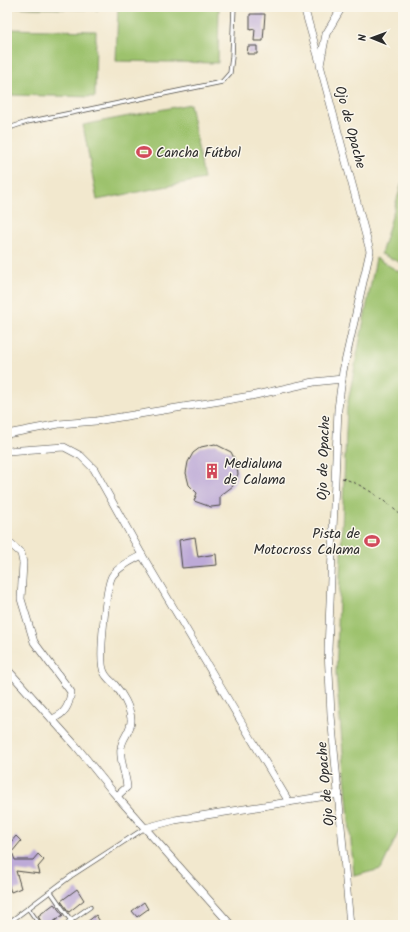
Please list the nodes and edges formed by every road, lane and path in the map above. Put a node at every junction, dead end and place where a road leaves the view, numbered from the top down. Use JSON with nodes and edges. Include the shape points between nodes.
{"nodes":[{"id":1,"x":234,"y":7,"type":"edge"},
{"id":2,"x":304,"y":7,"type":"edge"},
{"id":3,"x":342,"y":7,"type":"edge"},
{"id":4,"x":311,"y":31,"type":"junction"},
{"id":5,"x":326,"y":34,"type":"junction"},
{"id":6,"x":320,"y":65,"type":"junction"},
{"id":7,"x":7,"y":131,"type":"edge"},
{"id":8,"x":342,"y":379,"type":"junction"},
{"id":9,"x":7,"y":434,"type":"edge"},
{"id":10,"x":7,"y":451,"type":"edge"},
{"id":11,"x":335,"y":476,"type":"junction"},
{"id":12,"x":403,"y":517,"type":"edge"},
{"id":13,"x":7,"y":541,"type":"edge"},
{"id":14,"x":142,"y":555,"type":"junction"},
{"id":15,"x":7,"y":669,"type":"edge"},
{"id":16,"x":52,"y":719,"type":"junction"},
{"id":17,"x":339,"y":794,"type":"junction"},
{"id":18,"x":117,"y":796,"type":"junction"},
{"id":19,"x":289,"y":802,"type":"junction"},
{"id":20,"x":145,"y":828,"type":"junction"},
{"id":21,"x":51,"y":892,"type":"junction"},
{"id":22,"x":90,"y":907,"type":"dead end"},
{"id":23,"x":28,"y":908,"type":"junction"},
{"id":24,"x":71,"y":920,"type":"junction"},
{"id":25,"x":7,"y":924,"type":"edge"},
{"id":26,"x":40,"y":925,"type":"edge"},
{"id":27,"x":64,"y":925,"type":"edge"},
{"id":28,"x":74,"y":925,"type":"edge"},
{"id":29,"x":231,"y":925,"type":"edge"},
{"id":30,"x":350,"y":925,"type":"edge"}],
"edges":[{"from":1,"to":7,"type":"lane","via":[[230,73],[222,82],[27,122]]},
{"from":2,"to":4,"type":"street"},
{"from":3,"to":5,"type":"street","name":"Ojo de Opache"},
{"from":4,"to":5,"type":"street","via":[[314,36]]},
{"from":4,"to":6,"type":"street"},
{"from":5,"to":6,"type":"street","name":"Ojo de Opache"},
{"from":6,"to":8,"type":"street","name":"Ojo de Opache","via":[[370,251]]},
{"from":8,"to":9,"type":"street","via":[[314,382],[251,396]]},
{"from":8,"to":11,"type":"street","name":"Ojo de Opache"},
{"from":10,"to":14,"type":"street","via":[[64,447],[81,456],[94,469]]},
{"from":11,"to":12,"type":"path","via":[[357,484],[383,500]]},
{"from":11,"to":17,"type":"street","name":"Ojo de Opache","via":[[328,650]]},
{"from":13,"to":16,"type":"street","via":[[21,554],[21,599],[34,642],[70,692],[70,703],[64,712]]},
{"from":14,"to":18,"type":"street","via":[[112,575],[108,586],[103,634],[103,670],[121,692],[131,719],[130,728],[121,747],[126,787]]},
{"from":14,"to":19,"type":"street"},
{"from":15,"to":16,"type":"street"},
{"from":16,"to":18,"type":"street"},
{"from":17,"to":19,"type":"street"},
{"from":17,"to":30,"type":"street","name":"Ojo de Opache"},
{"from":18,"to":20,"type":"street"},
{"from":19,"to":20,"type":"street","via":[[175,820]]},
{"from":20,"to":21,"type":"lane"},
{"from":20,"to":29,"type":"street"},
{"from":21,"to":23,"type":"lane"},
{"from":21,"to":24,"type":"lane"},
{"from":22,"to":24,"type":"lane"},
{"from":23,"to":25,"type":"lane"},
{"from":23,"to":26,"type":"lane"},
{"from":24,"to":27,"type":"lane"},
{"from":24,"to":28,"type":"lane"}]}
